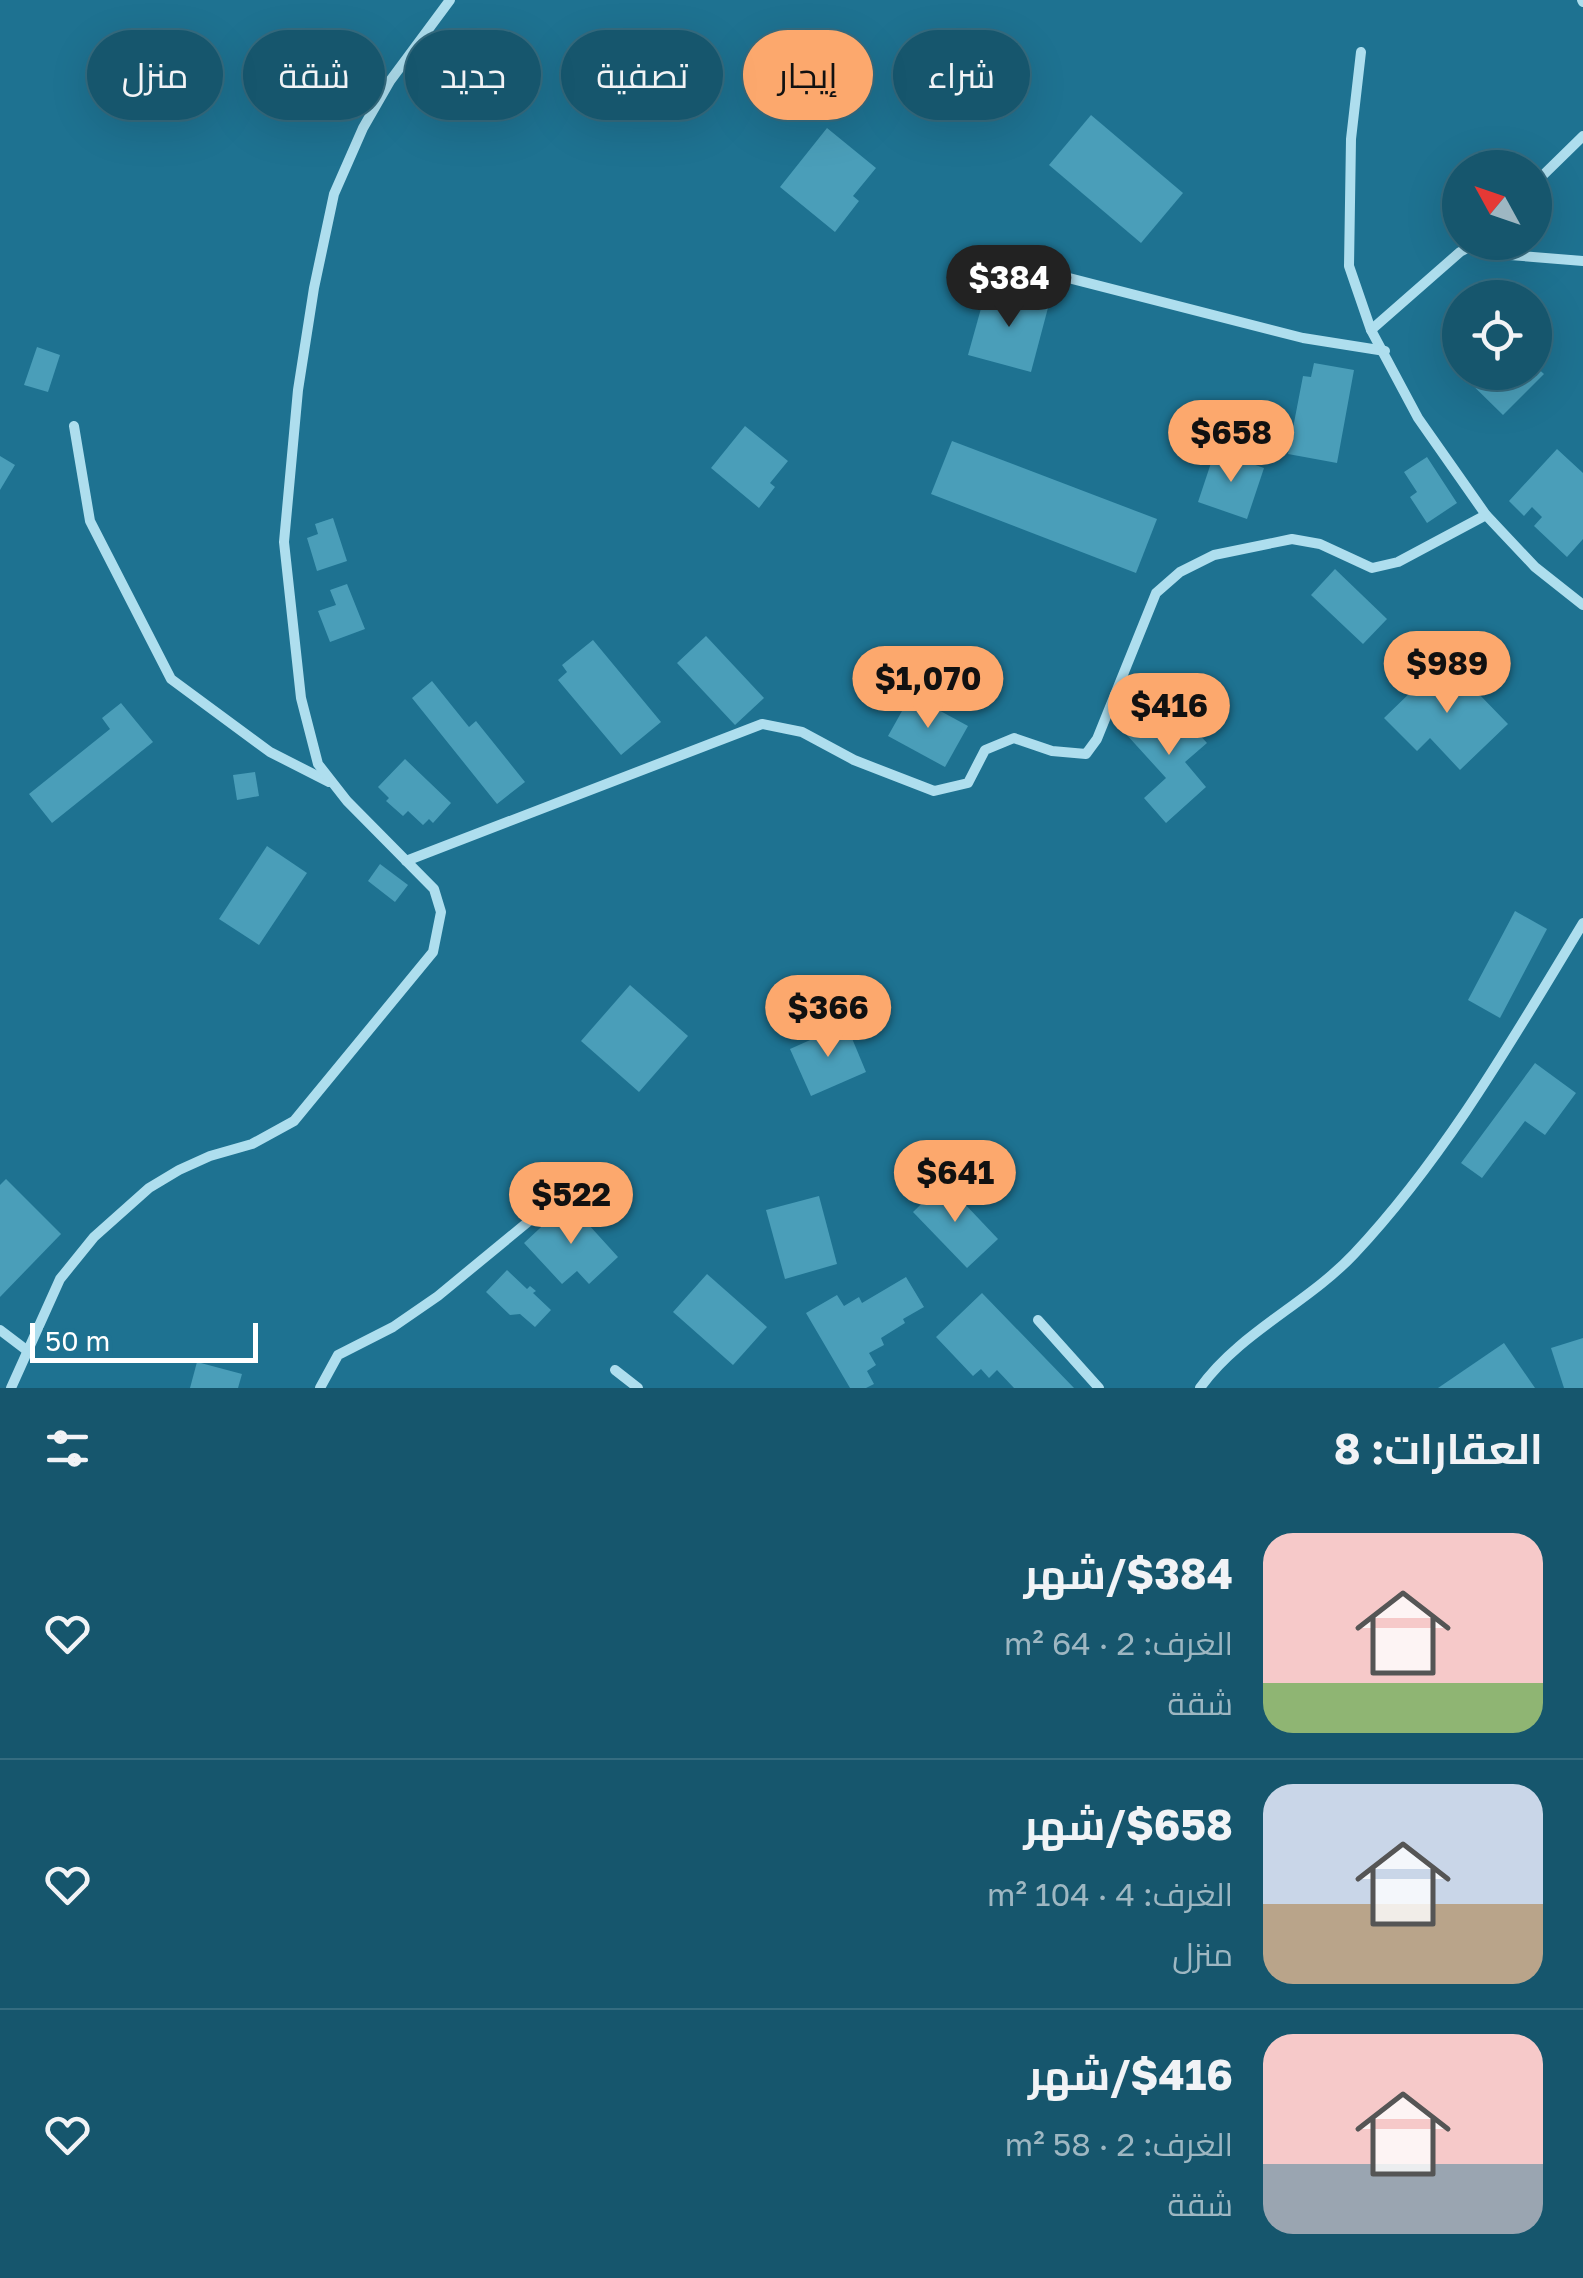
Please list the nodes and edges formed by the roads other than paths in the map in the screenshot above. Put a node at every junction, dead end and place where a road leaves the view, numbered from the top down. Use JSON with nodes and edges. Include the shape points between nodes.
{"nodes":[{"id":1,"x":450,"y":0,"type":"edge"},
{"id":2,"x":1362,"y":52,"type":"dead end"},
{"id":3,"x":1583,"y":136,"type":"edge"},
{"id":4,"x":1552,"y":166,"type":"edge"},
{"id":5,"x":1552,"y":259,"type":"edge"},
{"id":6,"x":1451,"y":260,"type":"edge"},
{"id":7,"x":1583,"y":262,"type":"edge"},
{"id":8,"x":1014,"y":264,"type":"dead end"},
{"id":9,"x":1371,"y":330,"type":"junction"},
{"id":10,"x":1385,"y":351,"type":"junction"},
{"id":11,"x":74,"y":426,"type":"dead end"},
{"id":12,"x":1486,"y":514,"type":"junction"},
{"id":13,"x":1583,"y":605,"type":"edge"},
{"id":14,"x":334,"y":785,"type":"junction"},
{"id":15,"x":406,"y":860,"type":"junction"},
{"id":16,"x":1583,"y":923,"type":"edge"},
{"id":17,"x":540,"y":1212,"type":"dead end"},
{"id":18,"x":1038,"y":1320,"type":"dead end"},
{"id":19,"x":0,"y":1330,"type":"edge"},
{"id":20,"x":29,"y":1352,"type":"junction"},
{"id":21,"x":615,"y":1370,"type":"dead end"},
{"id":22,"x":11,"y":1388,"type":"edge"},
{"id":23,"x":320,"y":1388,"type":"edge"},
{"id":24,"x":638,"y":1388,"type":"edge"},
{"id":25,"x":1100,"y":1388,"type":"edge"},
{"id":26,"x":1200,"y":1388,"type":"edge"}],
"edges":[{"from":1,"to":14,"type":"street","via":[[390,81],[334,194],[298,390],[284,542],[301,698],[318,764]]},
{"from":2,"to":9,"type":"street","via":[[1351,139],[1350,266]]},
{"from":3,"to":4,"type":"street"},
{"from":5,"to":7,"type":"street"},
{"from":6,"to":9,"type":"street"},
{"from":8,"to":10,"type":"street","via":[[1303,338]]},
{"from":9,"to":10,"type":"street"},
{"from":10,"to":12,"type":"street","via":[[1418,418]]},
{"from":11,"to":14,"type":"street","via":[[90,521],[171,679],[270,752]]},
{"from":12,"to":13,"type":"street","via":[[1535,568]]},
{"from":12,"to":15,"type":"street","via":[[1398,562],[1372,568],[1292,539],[1214,555],[1180,572],[1156,593],[1098,739],[1086,754],[1014,738],[985,750],[968,782],[934,791],[802,732],[762,724]]},
{"from":14,"to":15,"type":"street"},
{"from":15,"to":20,"type":"street","via":[[434,890],[441,912],[432,952],[417,974],[294,1121],[149,1188],[94,1238],[60,1278]]},
{"from":16,"to":26,"type":"street","via":[[1496,1065],[1382,1222]]},
{"from":17,"to":23,"type":"street","via":[[438,1296],[338,1355]]},
{"from":18,"to":25,"type":"street"},
{"from":19,"to":20,"type":"street"},
{"from":20,"to":22,"type":"street"},
{"from":21,"to":24,"type":"street"}]}
